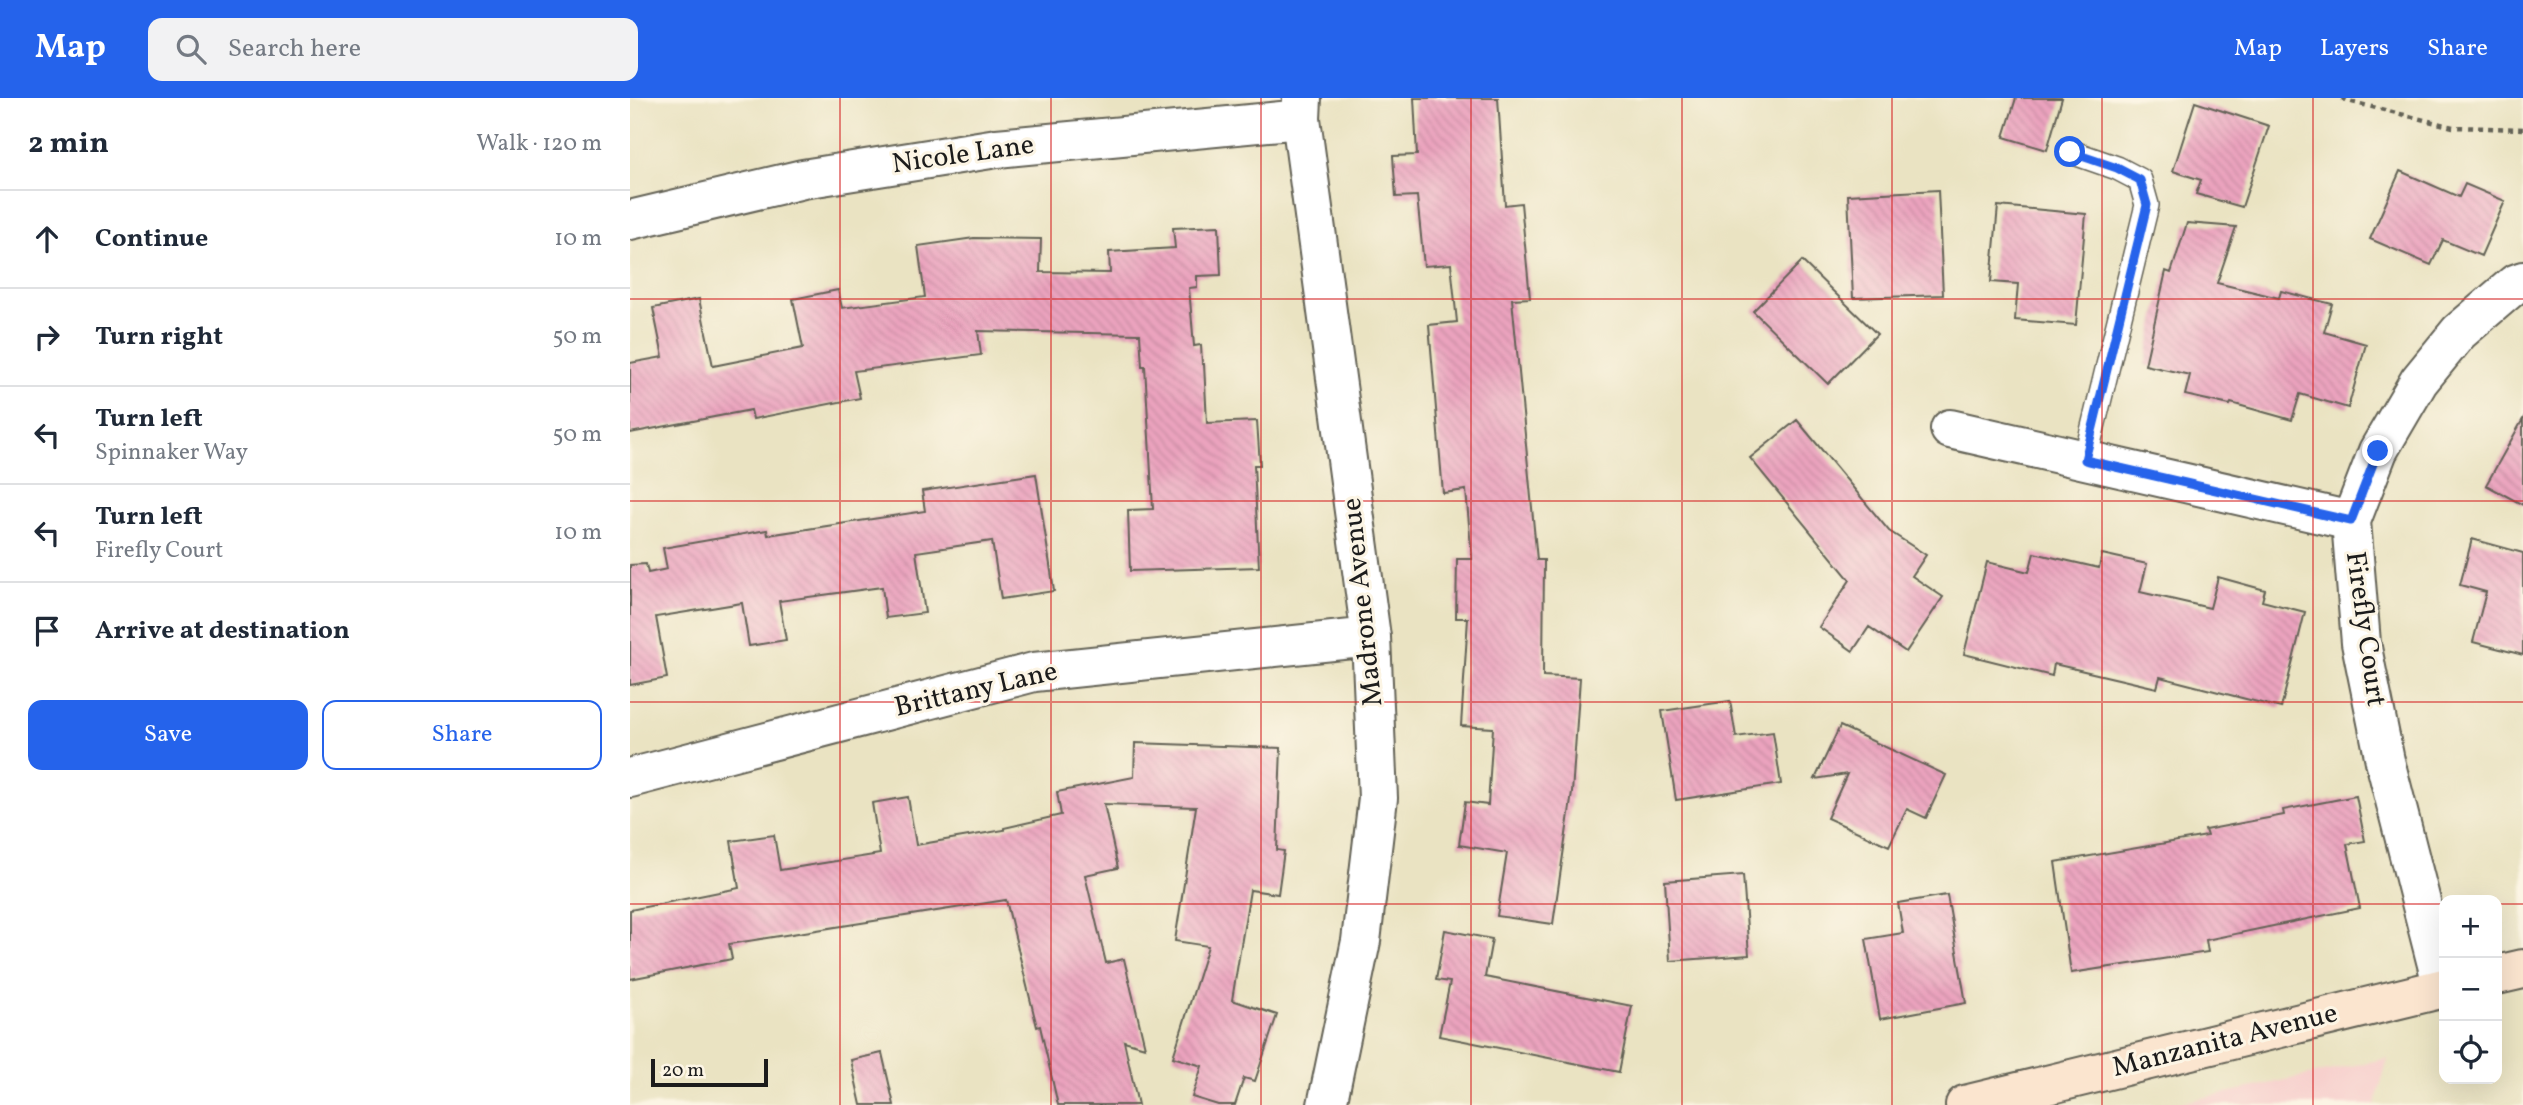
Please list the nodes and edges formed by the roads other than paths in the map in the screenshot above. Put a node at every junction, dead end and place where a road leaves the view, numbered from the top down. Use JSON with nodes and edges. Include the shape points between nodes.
{"nodes":[{"id":1,"x":1302,"y":108,"type":"edge"},
{"id":2,"x":2070,"y":152,"type":"dead end"},
{"id":3,"x":630,"y":220,"type":"edge"},
{"id":4,"x":2523,"y":281,"type":"edge"},
{"id":5,"x":1950,"y":429,"type":"dead end"},
{"id":6,"x":2085,"y":460,"type":"junction"},
{"id":7,"x":2351,"y":521,"type":"junction"},
{"id":8,"x":1371,"y":636,"type":"junction"},
{"id":9,"x":630,"y":778,"type":"edge"},
{"id":10,"x":2439,"y":969,"type":"edge"},
{"id":11,"x":2523,"y":969,"type":"edge"},
{"id":12,"x":2502,"y":974,"type":"edge"},
{"id":13,"x":2439,"y":989,"type":"edge"},
{"id":14,"x":1328,"y":1105,"type":"edge"},
{"id":15,"x":1965,"y":1105,"type":"edge"}],
"edges":[{"from":1,"to":3,"type":"street","name":"Nicole Lane","via":[[803,179]]},
{"from":1,"to":8,"type":"street","name":"Madrone Avenue"},
{"from":2,"to":6,"type":"lane","via":[[2140,180],[2147,205]]},
{"from":4,"to":7,"type":"street","name":"Firefly Court","via":[[2459,331],[2419,381],[2378,451]]},
{"from":5,"to":6,"type":"street"},
{"from":6,"to":7,"type":"street"},
{"from":7,"to":10,"type":"street","name":"Firefly Court","via":[[2361,643],[2385,761]]},
{"from":8,"to":9,"type":"street","name":"Brittany Lane","via":[[1034,672]]},
{"from":8,"to":14,"type":"street","name":"Madrone Avenue","via":[[1378,798],[1361,942]]},
{"from":11,"to":12,"type":"street"},
{"from":13,"to":15,"type":"street","name":"Manzanita Avenue"}]}
